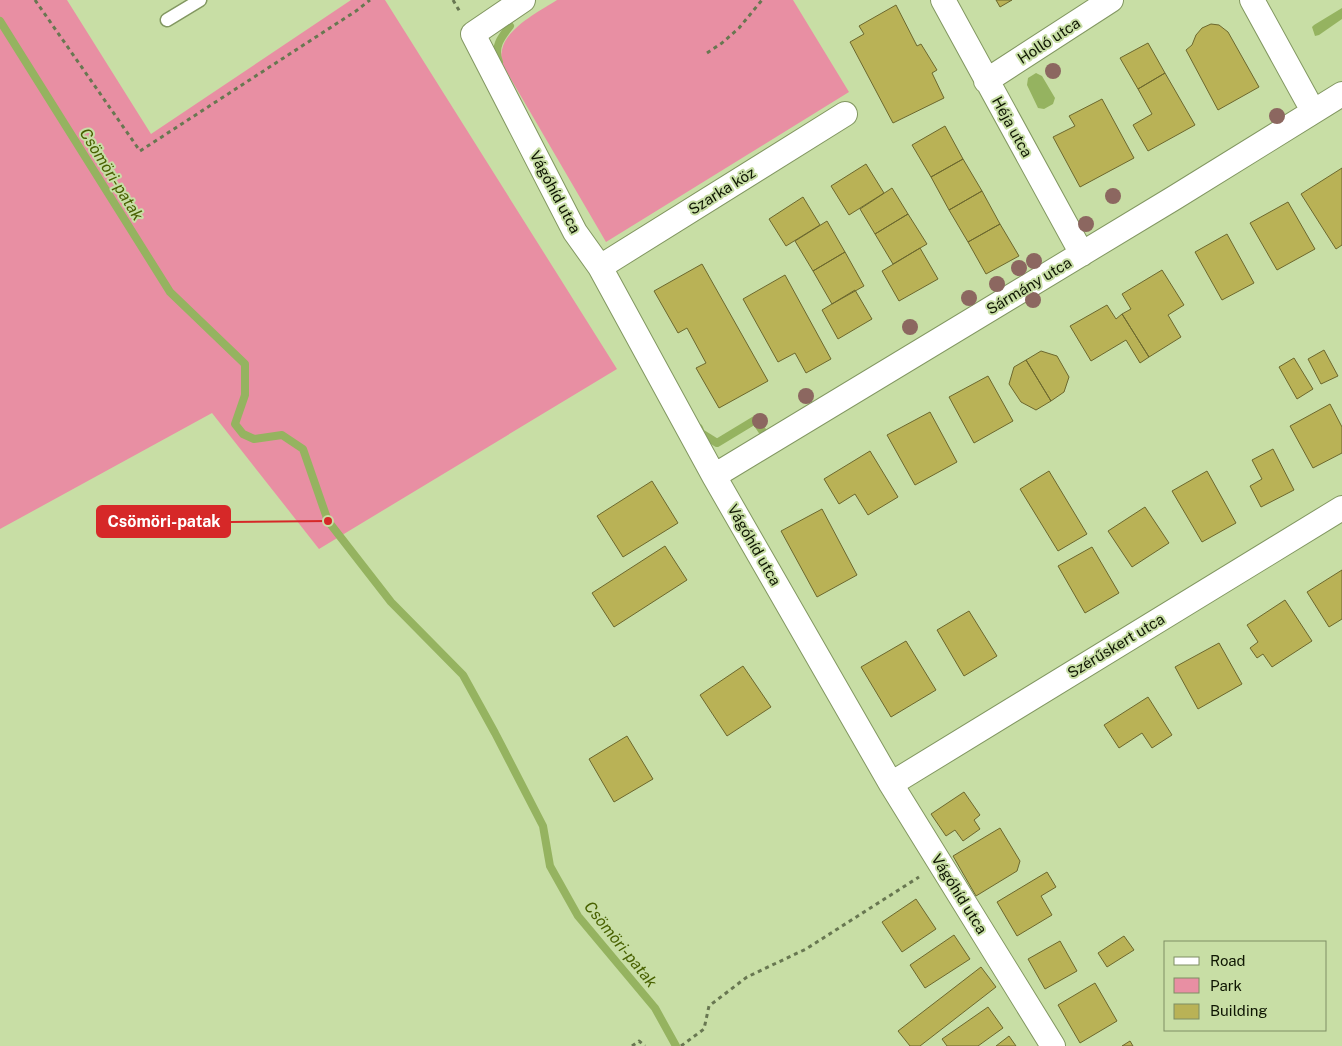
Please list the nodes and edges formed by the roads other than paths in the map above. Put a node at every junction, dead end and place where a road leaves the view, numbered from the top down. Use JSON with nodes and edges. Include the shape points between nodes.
{"nodes":[{"id":1,"x":200,"y":0,"type":"edge"},
{"id":2,"x":523,"y":0,"type":"edge"},
{"id":3,"x":942,"y":0,"type":"edge"},
{"id":4,"x":1111,"y":0,"type":"edge"},
{"id":5,"x":1252,"y":0,"type":"edge"},
{"id":6,"x":167,"y":20,"type":"dead end"},
{"id":7,"x":986,"y":81,"type":"junction"},
{"id":8,"x":1342,"y":94,"type":"edge"},
{"id":9,"x":1313,"y":111,"type":"junction"},
{"id":10,"x":845,"y":114,"type":"dead end"},
{"id":11,"x":1082,"y":254,"type":"junction"},
{"id":12,"x":600,"y":268,"type":"junction"},
{"id":13,"x":714,"y":476,"type":"junction"},
{"id":14,"x":1342,"y":508,"type":"edge"},
{"id":15,"x":891,"y":784,"type":"junction"},
{"id":16,"x":1053,"y":1046,"type":"edge"}],
"edges":[{"from":1,"to":6,"type":"lane"},
{"from":2,"to":12,"type":"street","name":"Vágóhíd utca","via":[[473,34],[575,232]]},
{"from":3,"to":7,"type":"street","name":"Héja utca"},
{"from":4,"to":7,"type":"street","name":"Holló utca"},
{"from":5,"to":9,"type":"street"},
{"from":7,"to":11,"type":"street","name":"Héja utca"},
{"from":8,"to":9,"type":"street","name":"Sármány utca"},
{"from":9,"to":11,"type":"street","name":"Sármány utca"},
{"from":10,"to":12,"type":"street","name":"Szarka köz"},
{"from":11,"to":13,"type":"street","name":"Sármány utca"},
{"from":12,"to":13,"type":"street","name":"Vágóhíd utca"},
{"from":13,"to":15,"type":"street","name":"Vágóhíd utca"},
{"from":14,"to":15,"type":"street","name":"Szérűskert utca"},
{"from":15,"to":16,"type":"street","name":"Vágóhíd utca"}]}
